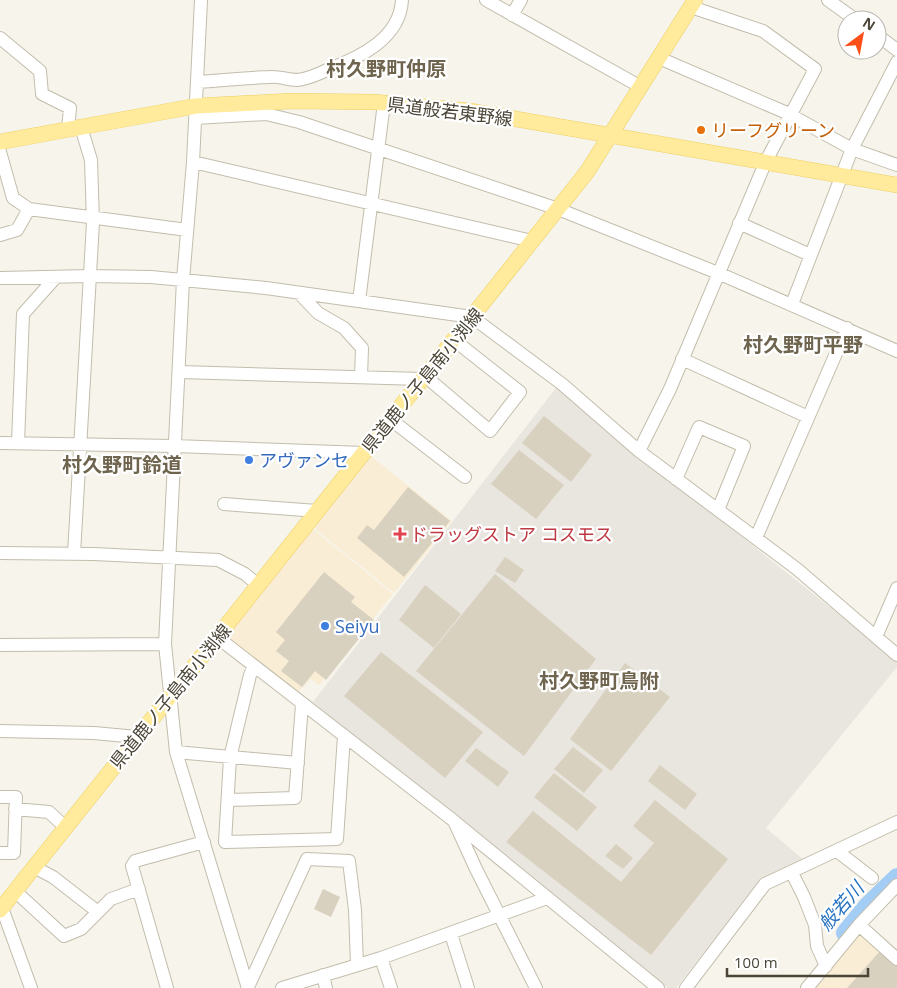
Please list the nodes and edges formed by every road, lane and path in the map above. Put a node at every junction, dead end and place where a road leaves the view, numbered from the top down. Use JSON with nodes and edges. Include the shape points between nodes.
{"nodes":[{"id":1,"x":201,"y":0,"type":"edge"},
{"id":2,"x":402,"y":0,"type":"edge"},
{"id":3,"x":486,"y":0,"type":"edge"},
{"id":4,"x":521,"y":0,"type":"edge"},
{"id":5,"x":828,"y":0,"type":"edge"},
{"id":6,"x":693,"y":3,"type":"edge"},
{"id":7,"x":842,"y":10,"type":"edge"},
{"id":8,"x":512,"y":15,"type":"junction"},
{"id":9,"x":0,"y":38,"type":"edge"},
{"id":10,"x":659,"y":58,"type":"junction"},
{"id":11,"x":897,"y":62,"type":"edge"},
{"id":12,"x":198,"y":82,"type":"junction"},
{"id":13,"x":641,"y":87,"type":"junction"},
{"id":14,"x":384,"y":103,"type":"junction"},
{"id":15,"x":195,"y":112,"type":"junction"},
{"id":16,"x":790,"y":115,"type":"junction"},
{"id":17,"x":75,"y":128,"type":"junction"},
{"id":18,"x":612,"y":136,"type":"junction"},
{"id":19,"x":0,"y":142,"type":"edge"},
{"id":20,"x":852,"y":149,"type":"junction"},
{"id":21,"x":378,"y":150,"type":"junction"},
{"id":22,"x":0,"y":152,"type":"edge"},
{"id":23,"x":766,"y":161,"type":"junction"},
{"id":24,"x":193,"y":162,"type":"junction"},
{"id":25,"x":897,"y":166,"type":"edge"},
{"id":26,"x":843,"y":176,"type":"junction"},
{"id":27,"x":897,"y":185,"type":"edge"},
{"id":28,"x":371,"y":203,"type":"junction"},
{"id":29,"x":29,"y":208,"type":"junction"},
{"id":30,"x":558,"y":209,"type":"junction"},
{"id":31,"x":93,"y":218,"type":"junction"},
{"id":32,"x":739,"y":223,"type":"junction"},
{"id":33,"x":187,"y":230,"type":"junction"},
{"id":34,"x":0,"y":235,"type":"edge"},
{"id":35,"x":532,"y":241,"type":"junction"},
{"id":36,"x":810,"y":255,"type":"junction"},
{"id":37,"x":718,"y":273,"type":"junction"},
{"id":38,"x":89,"y":276,"type":"junction"},
{"id":39,"x":56,"y":277,"type":"junction"},
{"id":40,"x":0,"y":278,"type":"edge"},
{"id":41,"x":183,"y":280,"type":"junction"},
{"id":42,"x":299,"y":293,"type":"junction"},
{"id":43,"x":359,"y":302,"type":"junction"},
{"id":44,"x":792,"y":304,"type":"junction"},
{"id":45,"x":472,"y":318,"type":"junction"},
{"id":46,"x":847,"y":328,"type":"junction"},
{"id":47,"x":454,"y":340,"type":"junction"},
{"id":48,"x":897,"y":351,"type":"edge"},
{"id":49,"x":682,"y":359,"type":"junction"},
{"id":50,"x":180,"y":372,"type":"junction"},
{"id":51,"x":360,"y":377,"type":"junction"},
{"id":52,"x":423,"y":377,"type":"junction"},
{"id":53,"x":808,"y":417,"type":"junction"},
{"id":54,"x":390,"y":419,"type":"junction"},
{"id":55,"x":0,"y":443,"type":"edge"},
{"id":56,"x":18,"y":443,"type":"junction"},
{"id":57,"x":81,"y":444,"type":"junction"},
{"id":58,"x":175,"y":446,"type":"junction"},
{"id":59,"x":639,"y":450,"type":"junction"},
{"id":60,"x":364,"y":453,"type":"junction"},
{"id":61,"x":465,"y":477,"type":"dead end"},
{"id":62,"x":676,"y":478,"type":"junction"},
{"id":63,"x":224,"y":504,"type":"dead end"},
{"id":64,"x":718,"y":510,"type":"junction"},
{"id":65,"x":317,"y":511,"type":"junction"},
{"id":66,"x":756,"y":538,"type":"junction"},
{"id":67,"x":0,"y":553,"type":"edge"},
{"id":68,"x":74,"y":554,"type":"junction"},
{"id":69,"x":171,"y":556,"type":"junction"},
{"id":70,"x":258,"y":585,"type":"junction"},
{"id":71,"x":897,"y":588,"type":"edge"},
{"id":72,"x":217,"y":637,"type":"junction"},
{"id":73,"x":876,"y":637,"type":"junction"},
{"id":74,"x":165,"y":644,"type":"junction"},
{"id":75,"x":0,"y":645,"type":"edge"},
{"id":76,"x":897,"y":654,"type":"edge"},
{"id":77,"x":254,"y":666,"type":"junction"},
{"id":78,"x":169,"y":698,"type":"junction"},
{"id":79,"x":302,"y":704,"type":"junction"},
{"id":80,"x":0,"y":731,"type":"edge"},
{"id":81,"x":344,"y":736,"type":"junction"},
{"id":82,"x":137,"y":737,"type":"junction"},
{"id":83,"x":176,"y":752,"type":"junction"},
{"id":84,"x":231,"y":755,"type":"junction"},
{"id":85,"x":298,"y":763,"type":"junction"},
{"id":86,"x":0,"y":797,"type":"edge"},
{"id":87,"x":228,"y":800,"type":"junction"},
{"id":88,"x":15,"y":809,"type":"junction"},
{"id":89,"x":454,"y":821,"type":"junction"},
{"id":90,"x":897,"y":822,"type":"edge"},
{"id":91,"x":66,"y":827,"type":"junction"},
{"id":92,"x":204,"y":842,"type":"junction"},
{"id":93,"x":481,"y":843,"type":"junction"},
{"id":94,"x":465,"y":845,"type":"junction"},
{"id":95,"x":837,"y":851,"type":"junction"},
{"id":96,"x":0,"y":853,"type":"edge"},
{"id":97,"x":34,"y":867,"type":"junction"},
{"id":98,"x":792,"y":873,"type":"junction"},
{"id":99,"x":872,"y":878,"type":"dead end"},
{"id":100,"x":897,"y":885,"type":"edge"},
{"id":101,"x":139,"y":889,"type":"junction"},
{"id":102,"x":16,"y":891,"type":"junction"},
{"id":103,"x":546,"y":898,"type":"junction"},
{"id":104,"x":1,"y":909,"type":"edge"},
{"id":105,"x":98,"y":912,"type":"junction"},
{"id":106,"x":498,"y":914,"type":"junction"},
{"id":107,"x":859,"y":925,"type":"junction"},
{"id":108,"x":452,"y":934,"type":"junction"},
{"id":109,"x":381,"y":958,"type":"junction"},
{"id":110,"x":897,"y":958,"type":"edge"},
{"id":111,"x":357,"y":965,"type":"junction"},
{"id":112,"x":826,"y":966,"type":"junction"},
{"id":113,"x":325,"y":982,"type":"edge"},
{"id":114,"x":31,"y":988,"type":"edge"},
{"id":115,"x":167,"y":988,"type":"edge"},
{"id":116,"x":248,"y":988,"type":"edge"},
{"id":117,"x":282,"y":988,"type":"edge"},
{"id":118,"x":391,"y":988,"type":"edge"},
{"id":119,"x":468,"y":988,"type":"edge"},
{"id":120,"x":536,"y":988,"type":"edge"},
{"id":121,"x":658,"y":988,"type":"edge"},
{"id":122,"x":686,"y":988,"type":"edge"},
{"id":123,"x":807,"y":988,"type":"edge"}],
"edges":[{"from":1,"to":12,"type":"street"},
{"from":2,"to":12,"type":"street","via":[[395,25],[386,37],[350,61],[296,80],[272,76]]},
{"from":3,"to":8,"type":"street"},
{"from":4,"to":8,"type":"street"},
{"from":5,"to":7,"type":"street"},
{"from":6,"to":10,"type":"main road","name":"県道鹿ノ子島南小渕線"},
{"from":6,"to":16,"type":"street","via":[[763,31],[815,69]]},
{"from":8,"to":13,"type":"street"},
{"from":9,"to":17,"type":"street","via":[[40,71],[42,94],[70,108]]},
{"from":10,"to":13,"type":"main road","name":"県道鹿ノ子島南小渕線"},
{"from":10,"to":16,"type":"street"},
{"from":11,"to":20,"type":"street"},
{"from":12,"to":15,"type":"street"},
{"from":13,"to":18,"type":"main road","name":"県道鹿ノ子島南小渕線"},
{"from":14,"to":15,"type":"main road","name":"県道般若東野線","via":[[292,101]]},
{"from":14,"to":18,"type":"main road","name":"県道般若東野線","via":[[470,111]]},
{"from":14,"to":21,"type":"street"},
{"from":15,"to":17,"type":"main road","name":"県道般若東野線"},
{"from":15,"to":21,"type":"street","via":[[266,114]]},
{"from":15,"to":24,"type":"street"},
{"from":16,"to":20,"type":"street"},
{"from":16,"to":23,"type":"street"},
{"from":17,"to":19,"type":"main road","name":"県道般若東野線"},
{"from":17,"to":31,"type":"street","via":[[91,160]]},
{"from":18,"to":23,"type":"main road","name":"県道般若東野線"},
{"from":18,"to":30,"type":"main road","name":"県道鹿ノ子島南小渕線"},
{"from":20,"to":25,"type":"street"},
{"from":20,"to":26,"type":"street"},
{"from":21,"to":28,"type":"street"},
{"from":21,"to":30,"type":"street"},
{"from":22,"to":29,"type":"street","via":[[13,198]]},
{"from":23,"to":26,"type":"main road","name":"県道般若東野線"},
{"from":23,"to":32,"type":"street"},
{"from":24,"to":28,"type":"street"},
{"from":24,"to":33,"type":"street"},
{"from":26,"to":27,"type":"main road","name":"県道般若東野線"},
{"from":26,"to":36,"type":"street"},
{"from":28,"to":35,"type":"street"},
{"from":28,"to":43,"type":"street"},
{"from":29,"to":31,"type":"street"},
{"from":29,"to":34,"type":"street","via":[[17,230]]},
{"from":30,"to":35,"type":"main road","name":"県道鹿ノ子島南小渕線"},
{"from":30,"to":37,"type":"street"},
{"from":31,"to":33,"type":"street"},
{"from":31,"to":38,"type":"street"},
{"from":32,"to":36,"type":"street"},
{"from":32,"to":37,"type":"street"},
{"from":33,"to":41,"type":"street"},
{"from":35,"to":45,"type":"main road","name":"県道鹿ノ子島南小渕線"},
{"from":36,"to":44,"type":"street"},
{"from":37,"to":44,"type":"street"},
{"from":37,"to":49,"type":"street"},
{"from":38,"to":39,"type":"street"},
{"from":38,"to":41,"type":"street"},
{"from":38,"to":57,"type":"street"},
{"from":39,"to":40,"type":"street"},
{"from":39,"to":56,"type":"street","via":[[23,314]]},
{"from":41,"to":42,"type":"street"},
{"from":41,"to":50,"type":"street"},
{"from":42,"to":43,"type":"street"},
{"from":42,"to":51,"type":"street","via":[[318,312],[344,328],[362,348]]},
{"from":43,"to":45,"type":"street"},
{"from":44,"to":46,"type":"street"},
{"from":45,"to":47,"type":"main road","name":"県道鹿ノ子島南小渕線"},
{"from":45,"to":59,"type":"street","via":[[562,384]]},
{"from":46,"to":48,"type":"street"},
{"from":46,"to":53,"type":"street"},
{"from":47,"to":52,"type":"main road","name":"県道鹿ノ子島南小渕線"},
{"from":47,"to":52,"type":"street","via":[[520,392],[490,431]]},
{"from":49,"to":53,"type":"street"},
{"from":49,"to":59,"type":"street","via":[[659,414]]},
{"from":50,"to":51,"type":"street"},
{"from":50,"to":58,"type":"street"},
{"from":51,"to":52,"type":"street"},
{"from":52,"to":54,"type":"main road","name":"県道鹿ノ子島南小渕線"},
{"from":53,"to":66,"type":"street"},
{"from":54,"to":60,"type":"main road","name":"県道鹿ノ子島南小渕線"},
{"from":54,"to":61,"type":"street"},
{"from":55,"to":56,"type":"street"},
{"from":56,"to":57,"type":"street"},
{"from":57,"to":58,"type":"street"},
{"from":57,"to":68,"type":"street"},
{"from":58,"to":60,"type":"street"},
{"from":58,"to":69,"type":"street"},
{"from":59,"to":62,"type":"street"},
{"from":60,"to":65,"type":"main road","name":"県道鹿ノ子島南小渕線"},
{"from":62,"to":64,"type":"street"},
{"from":62,"to":64,"type":"street","via":[[699,427],[744,446]]},
{"from":63,"to":65,"type":"street"},
{"from":64,"to":66,"type":"street"},
{"from":65,"to":70,"type":"main road","name":"県道鹿ノ子島南小渕線"},
{"from":66,"to":73,"type":"street"},
{"from":67,"to":68,"type":"street"},
{"from":68,"to":69,"type":"street"},
{"from":69,"to":70,"type":"street","via":[[218,560]]},
{"from":69,"to":74,"type":"street"},
{"from":70,"to":72,"type":"main road","name":"県道鹿ノ子島南小渕線"},
{"from":71,"to":73,"type":"street"},
{"from":72,"to":77,"type":"street"},
{"from":72,"to":78,"type":"main road","name":"県道鹿ノ子島南小渕線"},
{"from":73,"to":76,"type":"street"},
{"from":74,"to":75,"type":"street"},
{"from":74,"to":78,"type":"street"},
{"from":77,"to":79,"type":"street"},
{"from":77,"to":84,"type":"street"},
{"from":78,"to":82,"type":"main road","name":"県道鹿ノ子島南小渕線"},
{"from":78,"to":83,"type":"street"},
{"from":79,"to":81,"type":"street"},
{"from":79,"to":85,"type":"street"},
{"from":80,"to":82,"type":"street"},
{"from":81,"to":87,"type":"street","via":[[337,839],[225,842]]},
{"from":81,"to":89,"type":"street"},
{"from":82,"to":91,"type":"main road","name":"県道鹿ノ子島南小渕線"},
{"from":83,"to":84,"type":"street"},
{"from":83,"to":92,"type":"street"},
{"from":84,"to":85,"type":"street"},
{"from":84,"to":87,"type":"street"},
{"from":85,"to":87,"type":"street","via":[[295,798]]},
{"from":86,"to":88,"type":"street","via":[[16,797]]},
{"from":88,"to":91,"type":"street","via":[[49,812]]},
{"from":88,"to":96,"type":"street","via":[[14,853]]},
{"from":89,"to":93,"type":"street"},
{"from":89,"to":94,"type":"street"},
{"from":90,"to":95,"type":"street"},
{"from":91,"to":97,"type":"main road","name":"県道鹿ノ子島南小渕線"},
{"from":92,"to":101,"type":"street","via":[[135,861],[132,866]]},
{"from":92,"to":116,"type":"street"},
{"from":93,"to":94,"type":"street"},
{"from":93,"to":103,"type":"street"},
{"from":94,"to":106,"type":"street"},
{"from":95,"to":98,"type":"street"},
{"from":95,"to":99,"type":"street"},
{"from":97,"to":102,"type":"main road","name":"県道鹿ノ子島南小渕線"},
{"from":97,"to":105,"type":"street","via":[[53,877]]},
{"from":98,"to":112,"type":"street","via":[[815,925],[817,946]]},
{"from":98,"to":122,"type":"street","via":[[765,884]]},
{"from":100,"to":107,"type":"street"},
{"from":101,"to":105,"type":"street","via":[[111,899]]},
{"from":101,"to":115,"type":"street"},
{"from":102,"to":104,"type":"main road","name":"県道鹿ノ子島南小渕線"},
{"from":102,"to":105,"type":"street","via":[[64,936],[81,930]]},
{"from":103,"to":106,"type":"street"},
{"from":103,"to":121,"type":"street"},
{"from":104,"to":114,"type":"street"},
{"from":106,"to":108,"type":"street"},
{"from":106,"to":120,"type":"street"},
{"from":107,"to":110,"type":"street"},
{"from":107,"to":112,"type":"street"},
{"from":108,"to":109,"type":"street"},
{"from":108,"to":119,"type":"street"},
{"from":109,"to":111,"type":"street"},
{"from":109,"to":118,"type":"street"},
{"from":111,"to":113,"type":"street"},
{"from":111,"to":116,"type":"street","via":[[349,861],[307,859]]},
{"from":112,"to":123,"type":"street"},
{"from":113,"to":117,"type":"street"}]}
